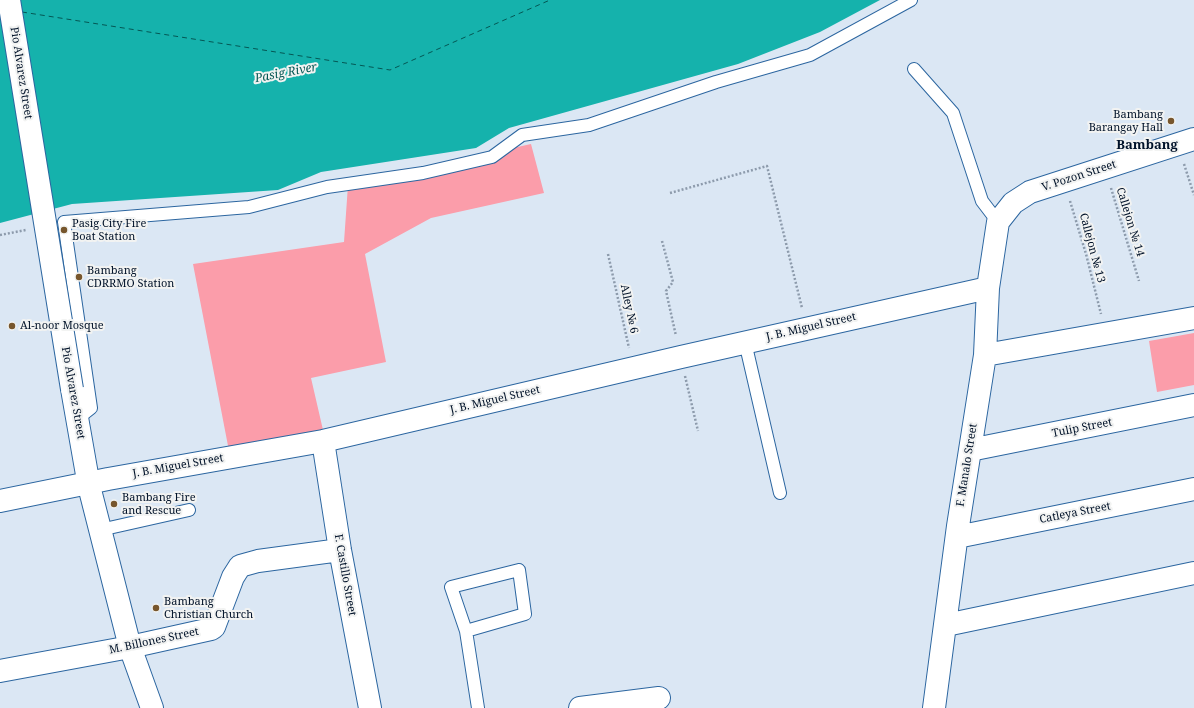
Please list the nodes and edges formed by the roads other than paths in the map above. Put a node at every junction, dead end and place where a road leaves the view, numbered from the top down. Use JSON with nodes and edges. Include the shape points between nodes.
{"nodes":[{"id":1,"x":9,"y":0,"type":"edge"},
{"id":2,"x":911,"y":0,"type":"edge"},
{"id":3,"x":914,"y":69,"type":"dead end"},
{"id":4,"x":1186,"y":142,"type":"edge"},
{"id":5,"x":998,"y":222,"type":"junction"},
{"id":6,"x":988,"y":288,"type":"junction"},
{"id":7,"x":1194,"y":318,"type":"edge"},
{"id":8,"x":745,"y":342,"type":"junction"},
{"id":9,"x":985,"y":355,"type":"junction"},
{"id":10,"x":1194,"y":406,"type":"edge"},
{"id":11,"x":77,"y":419,"type":"junction"},
{"id":12,"x":323,"y":440,"type":"junction"},
{"id":13,"x":970,"y":450,"type":"junction"},
{"id":14,"x":88,"y":483,"type":"junction"},
{"id":15,"x":1194,"y":488,"type":"edge"},
{"id":16,"x":780,"y":493,"type":"dead end"},
{"id":17,"x":0,"y":501,"type":"edge"},
{"id":18,"x":189,"y":510,"type":"dead end"},
{"id":19,"x":100,"y":530,"type":"junction"},
{"id":20,"x":957,"y":536,"type":"junction"},
{"id":21,"x":340,"y":550,"type":"junction"},
{"id":22,"x":1194,"y":573,"type":"edge"},
{"id":23,"x":946,"y":625,"type":"junction"},
{"id":24,"x":466,"y":631,"type":"junction"},
{"id":25,"x":130,"y":647,"type":"junction"},
{"id":26,"x":0,"y":671,"type":"edge"},
{"id":27,"x":659,"y":698,"type":"dead end"},
{"id":28,"x":152,"y":708,"type":"edge"},
{"id":29,"x":370,"y":708,"type":"edge"},
{"id":30,"x":478,"y":708,"type":"edge"},
{"id":31,"x":580,"y":708,"type":"edge"},
{"id":32,"x":934,"y":708,"type":"edge"}],
"edges":[{"from":1,"to":11,"type":"street","name":"Pio Alvarez Street","bridge":true},
{"from":2,"to":11,"type":"lane","via":[[810,55],[716,82],[589,125],[522,134],[492,157],[423,172],[327,187],[249,207],[64,222],[91,408]]},
{"from":3,"to":5,"type":"lane","via":[[953,113],[982,201]]},
{"from":4,"to":5,"type":"street","name":"V. Pozon Street","via":[[1030,192],[1013,203]]},
{"from":5,"to":6,"type":"street","name":"F. Manalo Street"},
{"from":6,"to":8,"type":"street","name":"J. B. Miguel Street"},
{"from":6,"to":9,"type":"street","name":"F. Manalo Street"},
{"from":7,"to":9,"type":"street"},
{"from":8,"to":12,"type":"street","name":"J. B. Miguel Street"},
{"from":8,"to":16,"type":"lane"},
{"from":9,"to":13,"type":"street","name":"F. Manalo Street"},
{"from":10,"to":13,"type":"street","name":"Tulip Street"},
{"from":11,"to":14,"type":"street","name":"Pio Alvarez Street"},
{"from":12,"to":14,"type":"street","name":"J. B. Miguel Street"},
{"from":12,"to":21,"type":"street","name":"F. Castillo Street"},
{"from":13,"to":20,"type":"street","name":"F. Manalo Street"},
{"from":14,"to":17,"type":"street","name":"J. B. Miguel Street"},
{"from":14,"to":19,"type":"street","name":"Pio Alvarez Street"},
{"from":15,"to":20,"type":"street","name":"Catleya Street"},
{"from":18,"to":19,"type":"lane"},
{"from":19,"to":25,"type":"street","name":"Pio Alvarez Street"},
{"from":20,"to":23,"type":"street","name":"F. Manalo Street"},
{"from":21,"to":25,"type":"street","name":"M. Billones Street","via":[[258,561],[240,566],[233,577],[214,627]]},
{"from":21,"to":29,"type":"street","name":"F. Castillo Street"},
{"from":22,"to":23,"type":"street"},
{"from":23,"to":32,"type":"street","name":"F. Manalo Street"},
{"from":24,"to":24,"type":"lane","via":[[451,587],[519,570],[526,614]]},
{"from":24,"to":30,"type":"lane"},
{"from":25,"to":26,"type":"street","name":"M. Billones Street"},
{"from":25,"to":28,"type":"street","name":"Pio Alvarez Street"},
{"from":27,"to":31,"type":"street"}]}
